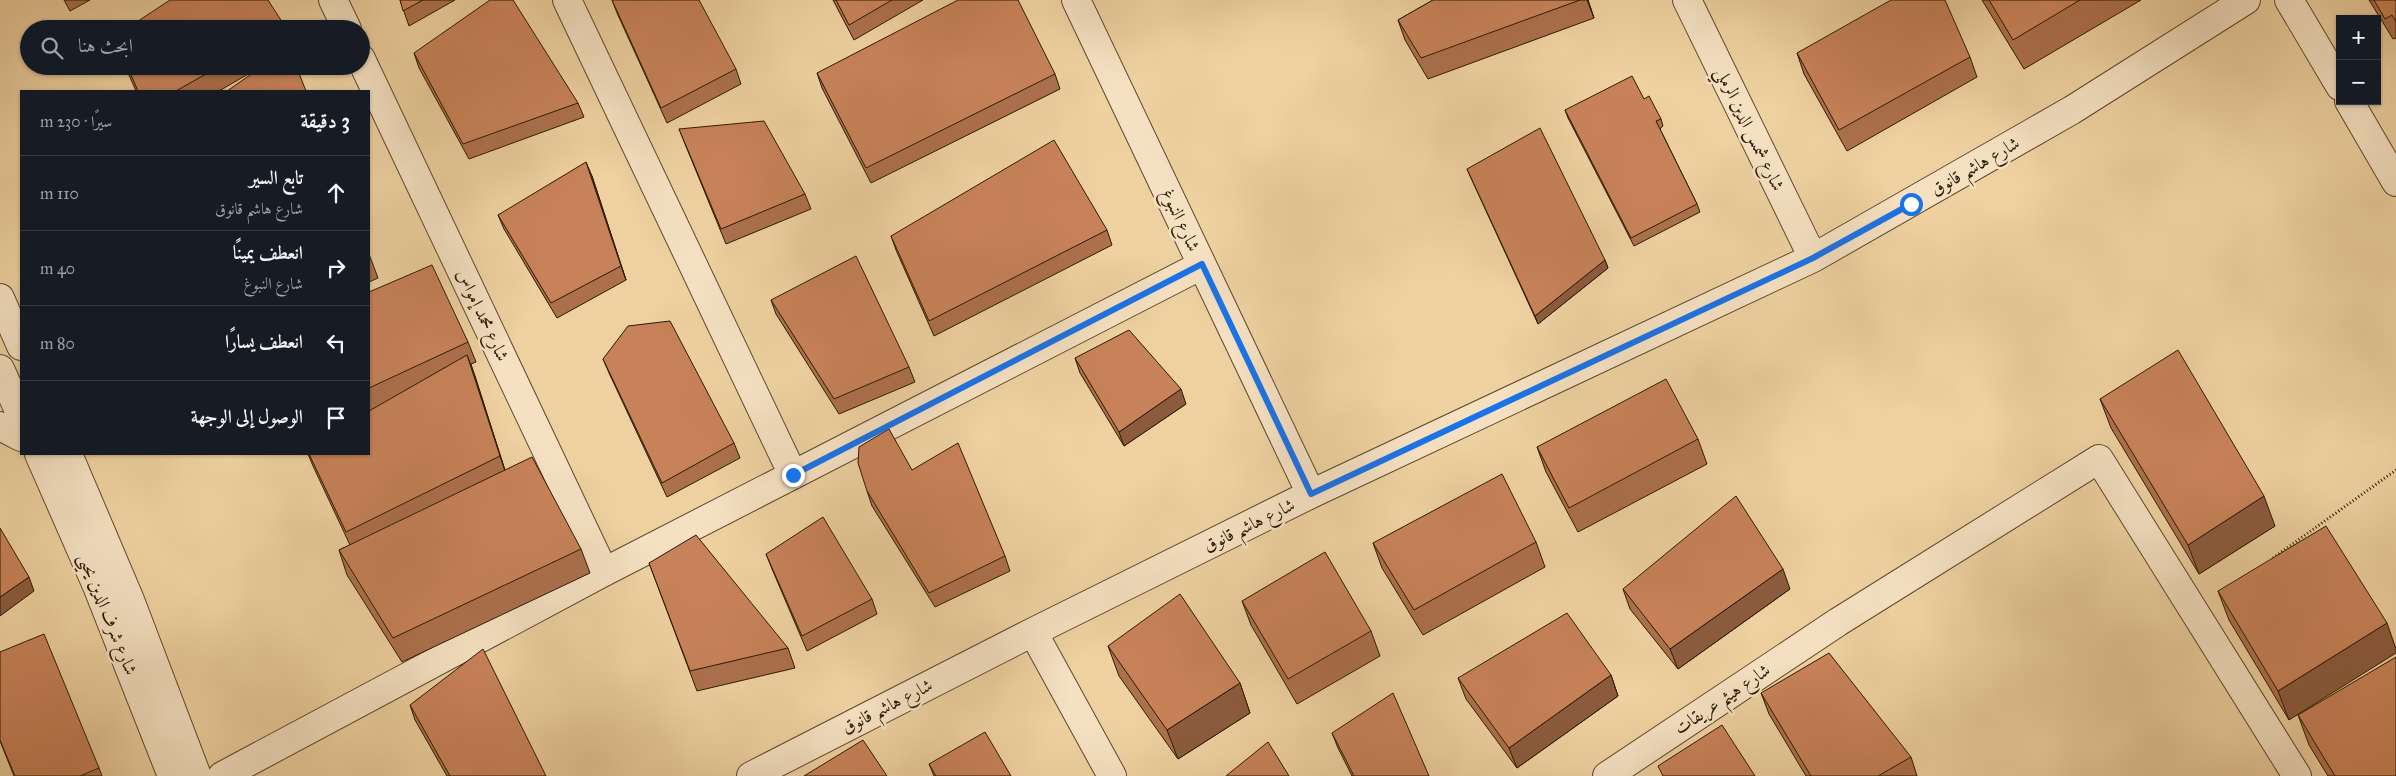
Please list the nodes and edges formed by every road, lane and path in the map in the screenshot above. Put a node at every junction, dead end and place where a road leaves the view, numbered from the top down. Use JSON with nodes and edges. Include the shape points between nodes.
{"nodes":[{"id":1,"x":333,"y":0,"type":"edge"},
{"id":2,"x":567,"y":0,"type":"edge"},
{"id":3,"x":1076,"y":0,"type":"edge"},
{"id":4,"x":1687,"y":0,"type":"edge"},
{"id":5,"x":2246,"y":0,"type":"edge"},
{"id":6,"x":2289,"y":0,"type":"edge"},
{"id":7,"x":343,"y":20,"type":"edge"},
{"id":8,"x":369,"y":75,"type":"edge"},
{"id":9,"x":2336,"y":79,"type":"edge"},
{"id":10,"x":2351,"y":105,"type":"edge"},
{"id":11,"x":2396,"y":182,"type":"edge"},
{"id":12,"x":1813,"y":258,"type":"junction"},
{"id":13,"x":1202,"y":264,"type":"junction"},
{"id":14,"x":0,"y":298,"type":"edge"},
{"id":15,"x":12,"y":340,"type":"edge"},
{"id":16,"x":6,"y":374,"type":"edge"},
{"id":17,"x":20,"y":412,"type":"edge"},
{"id":18,"x":0,"y":426,"type":"edge"},
{"id":19,"x":20,"y":437,"type":"edge"},
{"id":20,"x":39,"y":455,"type":"edge"},
{"id":21,"x":68,"y":455,"type":"edge"},
{"id":22,"x":2396,"y":470,"type":"edge"},
{"id":23,"x":793,"y":475,"type":"junction"},
{"id":24,"x":1311,"y":494,"type":"junction"},
{"id":25,"x":2268,"y":562,"type":"edge"},
{"id":26,"x":604,"y":572,"type":"junction"},
{"id":27,"x":1033,"y":632,"type":"junction"},
{"id":28,"x":172,"y":776,"type":"edge"},
{"id":29,"x":197,"y":776,"type":"edge"},
{"id":30,"x":222,"y":776,"type":"edge"},
{"id":31,"x":751,"y":776,"type":"edge"},
{"id":32,"x":1112,"y":776,"type":"edge"},
{"id":33,"x":1607,"y":776,"type":"edge"},
{"id":34,"x":2297,"y":776,"type":"edge"}],
"edges":[{"from":1,"to":7,"type":"street"},
{"from":2,"to":23,"type":"street"},
{"from":3,"to":13,"type":"street","name":"شارع النبوغ"},
{"from":4,"to":12,"type":"street","name":"شارع شمس الدين الرملي"},
{"from":5,"to":12,"type":"street","name":"شارع هاشم قانوق","via":[[2063,115]]},
{"from":6,"to":9,"type":"street"},
{"from":8,"to":26,"type":"street","name":"شارع محمد إمواس"},
{"from":10,"to":11,"type":"street"},
{"from":12,"to":24,"type":"street","name":"شارع هاشم قانوق"},
{"from":13,"to":23,"type":"street"},
{"from":13,"to":24,"type":"street","name":"شارع النبوغ"},
{"from":14,"to":15,"type":"street"},
{"from":16,"to":17,"type":"street"},
{"from":18,"to":19,"type":"street"},
{"from":20,"to":28,"type":"street","name":"شارع شرف الدين يحيى","via":[[97,586]]},
{"from":21,"to":29,"type":"street","name":"شارع شرف الدين يحيى","via":[[130,600]]},
{"from":22,"to":25,"type":"path"},
{"from":23,"to":26,"type":"street"},
{"from":24,"to":27,"type":"street","name":"شارع هاشم قانوق"},
{"from":26,"to":30,"type":"street"},
{"from":27,"to":31,"type":"street","name":"شارع هاشم قانوق"},
{"from":27,"to":32,"type":"street"},
{"from":33,"to":34,"type":"street","name":"شارع هيثم عريقات","via":[[1838,622],[2098,459]]}]}
